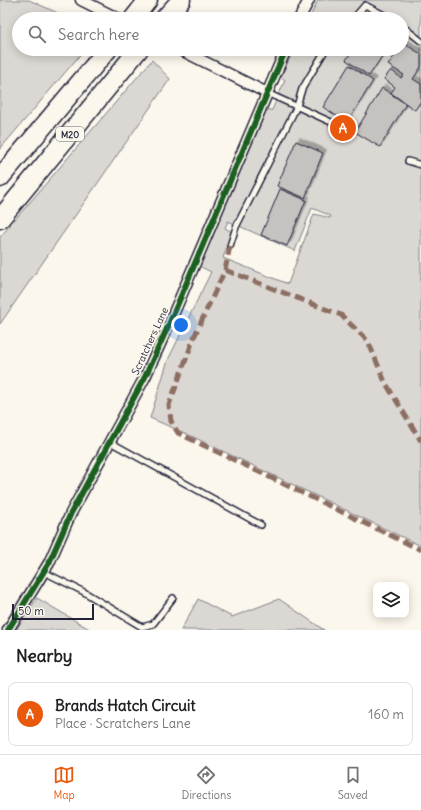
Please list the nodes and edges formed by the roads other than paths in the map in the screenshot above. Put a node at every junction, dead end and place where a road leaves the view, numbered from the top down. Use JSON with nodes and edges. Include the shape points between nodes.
{"nodes":[{"id":1,"x":148,"y":0,"type":"edge"},
{"id":2,"x":181,"y":0,"type":"edge"},
{"id":3,"x":309,"y":0,"type":"edge"},
{"id":4,"x":83,"y":1,"type":"edge"},
{"id":5,"x":366,"y":2,"type":"edge"},
{"id":6,"x":105,"y":12,"type":"edge"},
{"id":7,"x":139,"y":12,"type":"edge"},
{"id":8,"x":170,"y":12,"type":"edge"},
{"id":9,"x":303,"y":12,"type":"edge"},
{"id":10,"x":358,"y":12,"type":"edge"},
{"id":11,"x":381,"y":12,"type":"edge"},
{"id":12,"x":409,"y":32,"type":"edge"},
{"id":13,"x":421,"y":41,"type":"edge"},
{"id":14,"x":102,"y":56,"type":"edge"},
{"id":15,"x":133,"y":56,"type":"edge"},
{"id":16,"x":194,"y":56,"type":"edge"},
{"id":17,"x":283,"y":56,"type":"edge"},
{"id":18,"x":322,"y":56,"type":"edge"},
{"id":19,"x":267,"y":93,"type":"junction"},
{"id":20,"x":297,"y":106,"type":"junction"},
{"id":21,"x":330,"y":122,"type":"dead end"},
{"id":22,"x":408,"y":161,"type":"dead end"},
{"id":23,"x":421,"y":165,"type":"edge"},
{"id":24,"x":0,"y":178,"type":"edge"},
{"id":25,"x":0,"y":219,"type":"edge"},
{"id":26,"x":230,"y":246,"type":"dead end"},
{"id":27,"x":109,"y":441,"type":"junction"},
{"id":28,"x":261,"y":525,"type":"dead end"},
{"id":29,"x":44,"y":572,"type":"junction"},
{"id":30,"x":174,"y":598,"type":"dead end"},
{"id":31,"x":8,"y":630,"type":"edge"}],
"edges":[{"from":1,"to":7,"type":"highway"},
{"from":2,"to":8,"type":"highway"},
{"from":3,"to":9,"type":"street"},
{"from":4,"to":6,"type":"street"},
{"from":5,"to":10,"type":"lane"},
{"from":5,"to":11,"type":"lane"},
{"from":12,"to":13,"type":"lane"},
{"from":14,"to":24,"type":"highway","number":"M20"},
{"from":15,"to":25,"type":"highway","number":"M20"},
{"from":16,"to":19,"type":"street"},
{"from":17,"to":19,"type":"street","name":"Scratchers Lane"},
{"from":18,"to":20,"type":"lane","via":[[302,89]]},
{"from":19,"to":20,"type":"lane"},
{"from":19,"to":27,"type":"street","name":"Scratchers Lane","via":[[170,322],[145,377]]},
{"from":20,"to":21,"type":"lane"},
{"from":20,"to":26,"type":"lane","via":[[236,227]]},
{"from":22,"to":23,"type":"lane"},
{"from":27,"to":28,"type":"lane"},
{"from":27,"to":29,"type":"street","name":"Scratchers Lane","via":[[71,513]]},
{"from":29,"to":30,"type":"lane","via":[[84,592],[142,627],[153,624]]},
{"from":29,"to":31,"type":"street","name":"Scratchers Lane"}]}
